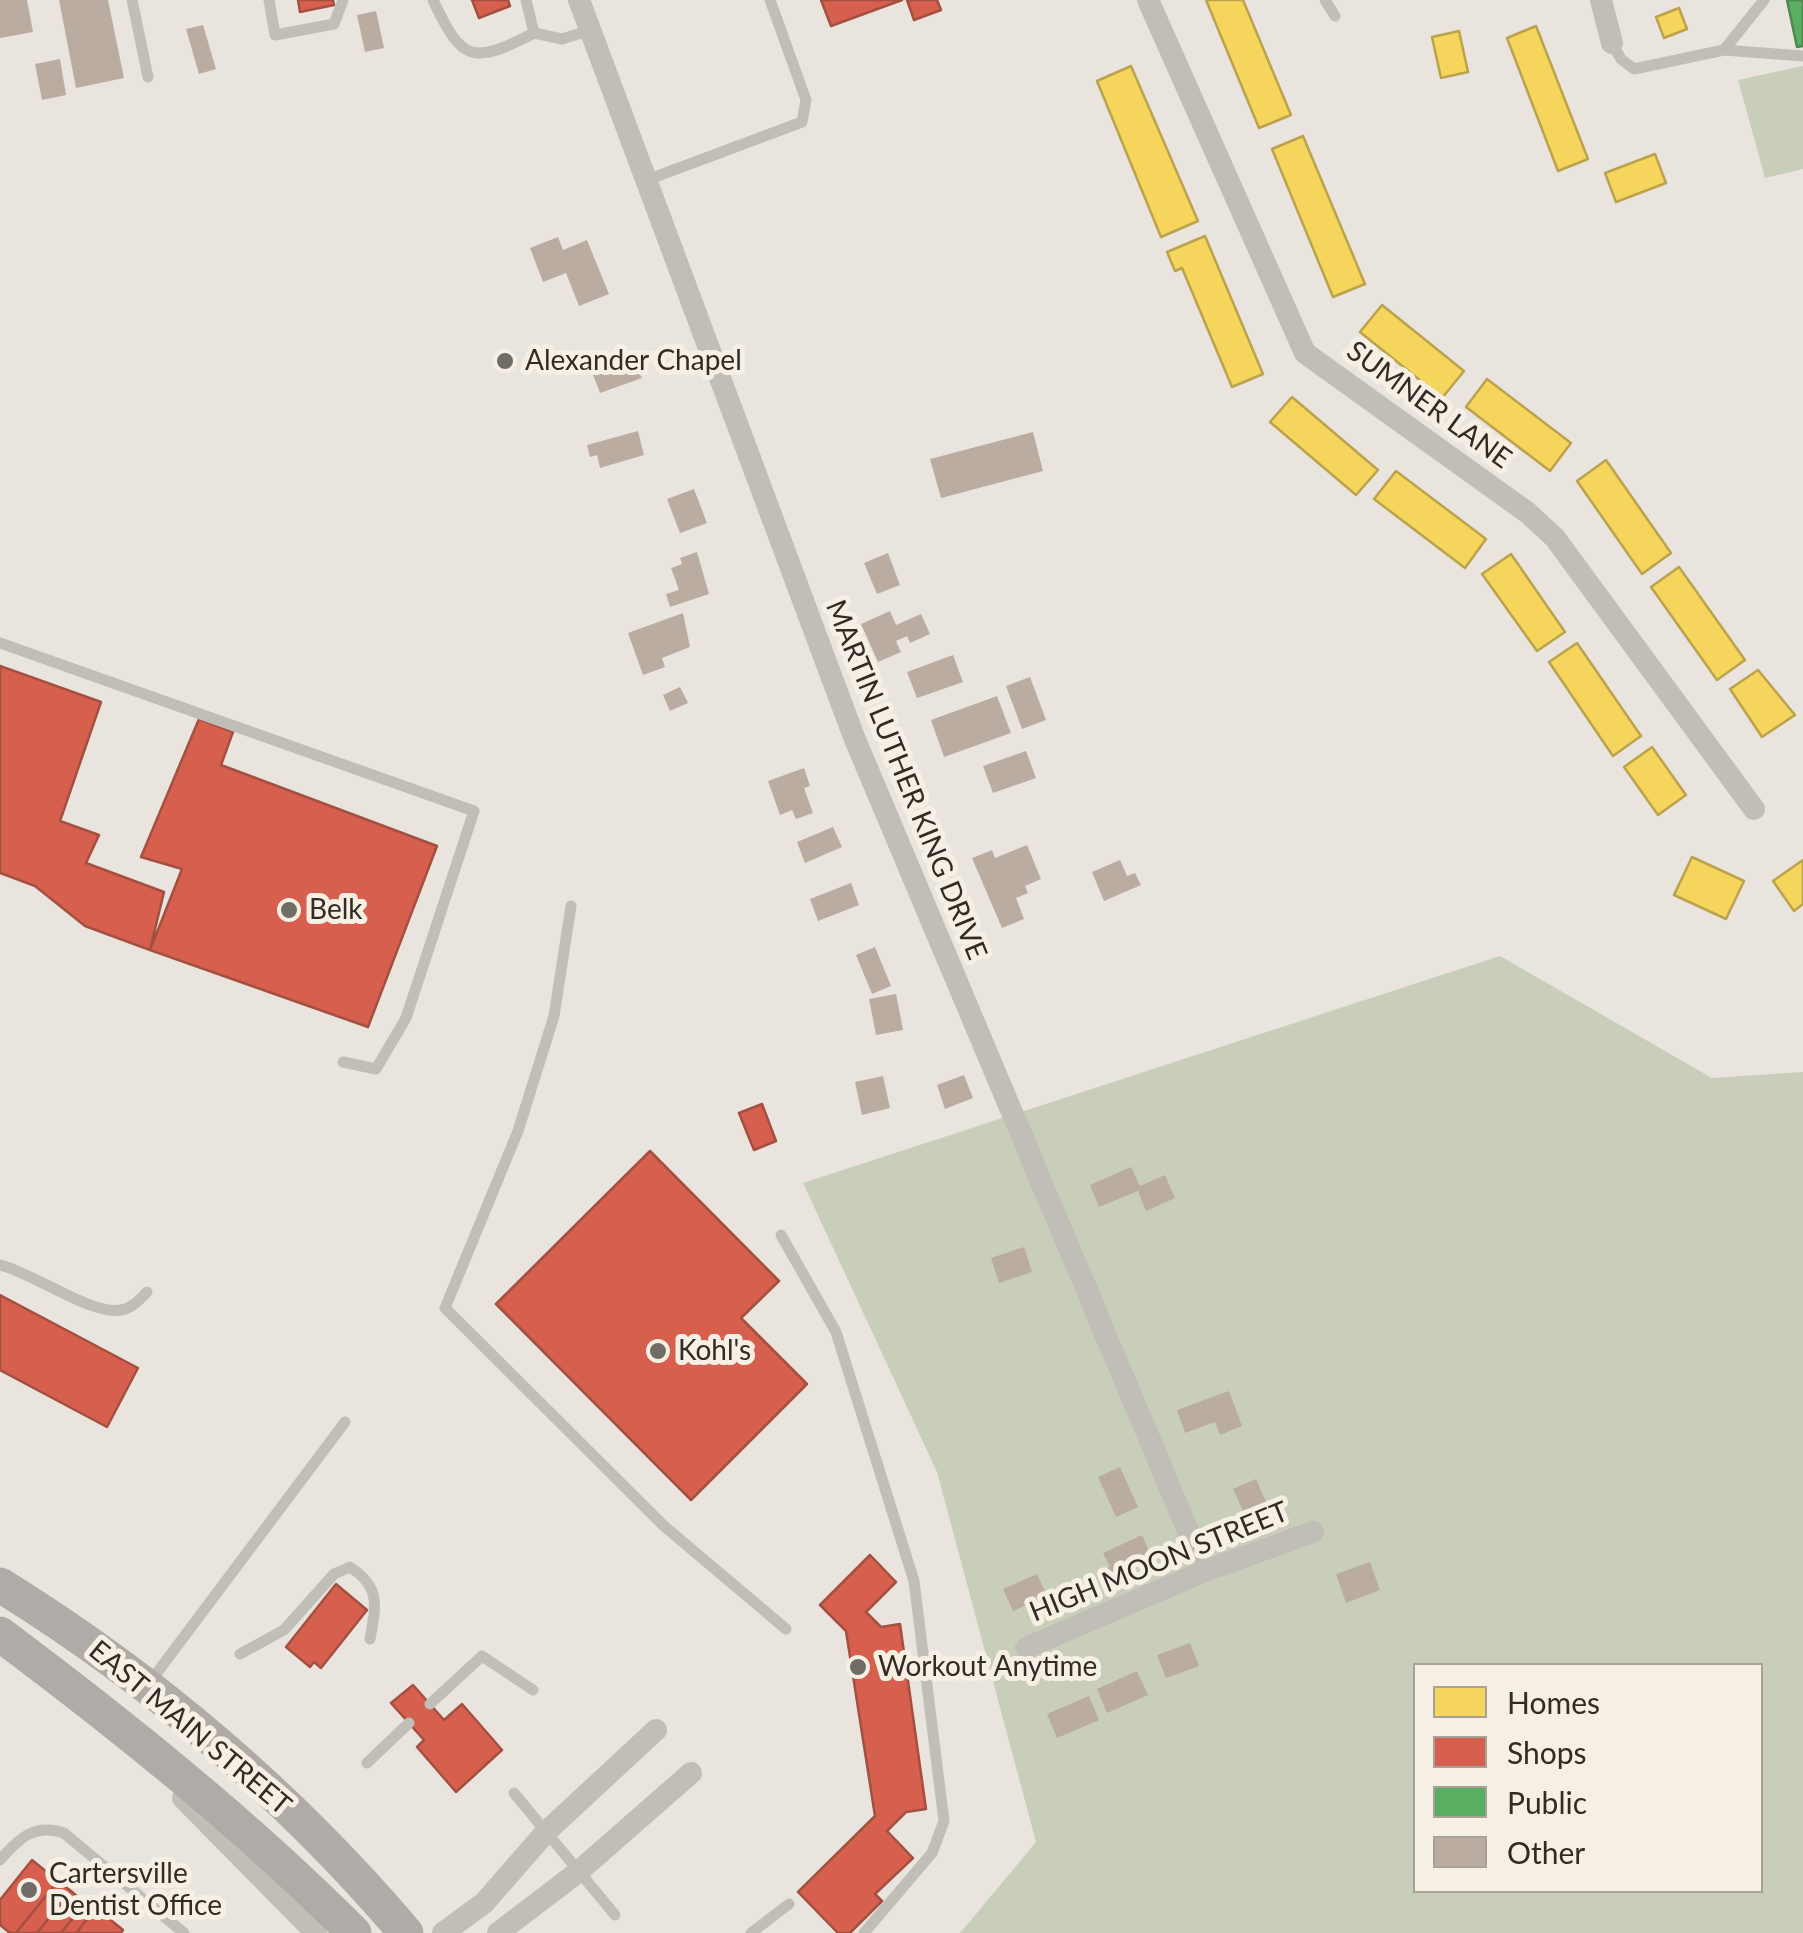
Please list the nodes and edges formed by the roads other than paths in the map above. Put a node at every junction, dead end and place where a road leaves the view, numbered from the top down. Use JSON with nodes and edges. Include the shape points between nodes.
{"nodes":[{"id":1,"x":132,"y":0,"type":"edge"},
{"id":2,"x":269,"y":0,"type":"edge"},
{"id":3,"x":343,"y":0,"type":"edge"},
{"id":4,"x":433,"y":0,"type":"edge"},
{"id":5,"x":526,"y":0,"type":"edge"},
{"id":6,"x":579,"y":0,"type":"edge"},
{"id":7,"x":770,"y":0,"type":"edge"},
{"id":8,"x":1148,"y":0,"type":"edge"},
{"id":9,"x":1325,"y":0,"type":"edge"},
{"id":10,"x":1602,"y":0,"type":"edge"},
{"id":11,"x":1764,"y":0,"type":"edge"},
{"id":12,"x":1336,"y":16,"type":"dead end"},
{"id":13,"x":591,"y":30,"type":"junction"},
{"id":14,"x":534,"y":33,"type":"junction"},
{"id":15,"x":1612,"y":42,"type":"joint"},
{"id":16,"x":1724,"y":50,"type":"junction"},
{"id":17,"x":1803,"y":56,"type":"edge"},
{"id":18,"x":148,"y":77,"type":"dead end"},
{"id":19,"x":647,"y":180,"type":"junction"},
{"id":20,"x":0,"y":643,"type":"edge"},
{"id":21,"x":1754,"y":809,"type":"dead end"},
{"id":22,"x":570,"y":906,"type":"dead end"},
{"id":23,"x":343,"y":1062,"type":"dead end"},
{"id":24,"x":781,"y":1235,"type":"dead end"},
{"id":25,"x":0,"y":1265,"type":"edge"},
{"id":26,"x":147,"y":1292,"type":"dead end"},
{"id":27,"x":345,"y":1422,"type":"dead end"},
{"id":28,"x":1313,"y":1532,"type":"dead end"},
{"id":29,"x":1204,"y":1571,"type":"junction"},
{"id":30,"x":0,"y":1585,"type":"edge"},
{"id":31,"x":786,"y":1629,"type":"dead end"},
{"id":32,"x":0,"y":1634,"type":"edge"},
{"id":33,"x":370,"y":1639,"type":"dead end"},
{"id":34,"x":1026,"y":1648,"type":"dead end"},
{"id":35,"x":240,"y":1654,"type":"dead end"},
{"id":36,"x":146,"y":1687,"type":"junction"},
{"id":37,"x":534,"y":1690,"type":"dead end"},
{"id":38,"x":430,"y":1704,"type":"dead end"},
{"id":39,"x":409,"y":1723,"type":"dead end"},
{"id":40,"x":119,"y":1724,"type":"junction"},
{"id":41,"x":656,"y":1730,"type":"dead end"},
{"id":42,"x":366,"y":1763,"type":"dead end"},
{"id":43,"x":691,"y":1773,"type":"dead end"},
{"id":44,"x":514,"y":1793,"type":"dead end"},
{"id":45,"x":546,"y":1832,"type":"junction"},
{"id":46,"x":0,"y":1860,"type":"edge"},
{"id":47,"x":578,"y":1872,"type":"junction"},
{"id":48,"x":788,"y":1904,"type":"dead end"},
{"id":49,"x":616,"y":1916,"type":"dead end"},
{"id":50,"x":170,"y":1922,"type":"junction"},
{"id":51,"x":161,"y":1933,"type":"edge"},
{"id":52,"x":184,"y":1933,"type":"edge"},
{"id":53,"x":316,"y":1933,"type":"edge"},
{"id":54,"x":354,"y":1933,"type":"edge"},
{"id":55,"x":406,"y":1933,"type":"edge"},
{"id":56,"x":443,"y":1933,"type":"edge"},
{"id":57,"x":498,"y":1933,"type":"edge"},
{"id":58,"x":751,"y":1933,"type":"edge"},
{"id":59,"x":864,"y":1933,"type":"edge"}],
"edges":[{"from":1,"to":18,"type":"lane"},
{"from":2,"to":3,"type":"lane","via":[[275,35],[334,24]]},
{"from":4,"to":14,"type":"lane","via":[[457,46],[470,52],[506,48]]},
{"from":5,"to":14,"type":"lane"},
{"from":6,"to":13,"type":"street","name":"MARTIN LUTHER KING DRIVE"},
{"from":7,"to":19,"type":"lane","via":[[806,100],[802,122]]},
{"from":8,"to":21,"type":"street","name":"SUMNER LANE","via":[[1305,353],[1555,538]]},
{"from":9,"to":12,"type":"lane"},
{"from":10,"to":15,"type":"street"},
{"from":11,"to":16,"type":"lane"},
{"from":13,"to":14,"type":"lane","via":[[562,39]]},
{"from":13,"to":19,"type":"street","name":"MARTIN LUTHER KING DRIVE"},
{"from":15,"to":16,"type":"lane","via":[[1634,69]]},
{"from":16,"to":17,"type":"lane"},
{"from":19,"to":29,"type":"street","name":"MARTIN LUTHER KING DRIVE","via":[[854,737]]},
{"from":20,"to":23,"type":"lane","via":[[474,811],[406,1018],[376,1069]]},
{"from":22,"to":31,"type":"lane","via":[[549,1032],[518,1131],[446,1308],[664,1526]]},
{"from":24,"to":59,"type":"lane","via":[[836,1332],[914,1581],[944,1821],[932,1854]]},
{"from":25,"to":26,"type":"lane","via":[[110,1311],[126,1310]]},
{"from":27,"to":36,"type":"lane"},
{"from":28,"to":29,"type":"street","name":"HIGH MOON STREET"},
{"from":29,"to":34,"type":"street","name":"HIGH MOON STREET"},
{"from":30,"to":36,"type":"main road","name":"EAST MAIN STREET"},
{"from":32,"to":40,"type":"main road","name":"EAST MAIN STREET"},
{"from":33,"to":35,"type":"lane","via":[[377,1601],[369,1580],[350,1567],[334,1574],[284,1630]]},
{"from":36,"to":55,"type":"main road","name":"EAST MAIN STREET","via":[[307,1826]]},
{"from":37,"to":38,"type":"lane","via":[[482,1656]]},
{"from":39,"to":42,"type":"lane"},
{"from":40,"to":53,"type":"street","via":[[116,1731]]},
{"from":40,"to":54,"type":"main road","name":"EAST MAIN STREET","via":[[278,1857]]},
{"from":41,"to":45,"type":"street"},
{"from":43,"to":47,"type":"street"},
{"from":44,"to":45,"type":"lane"},
{"from":45,"to":47,"type":"lane"},
{"from":45,"to":56,"type":"street","via":[[484,1904]]},
{"from":46,"to":50,"type":"lane","via":[[31,1832],[47,1827],[64,1833]]},
{"from":47,"to":49,"type":"lane"},
{"from":47,"to":57,"type":"street"},
{"from":48,"to":58,"type":"lane"},
{"from":50,"to":51,"type":"lane"},
{"from":50,"to":52,"type":"lane"}]}
